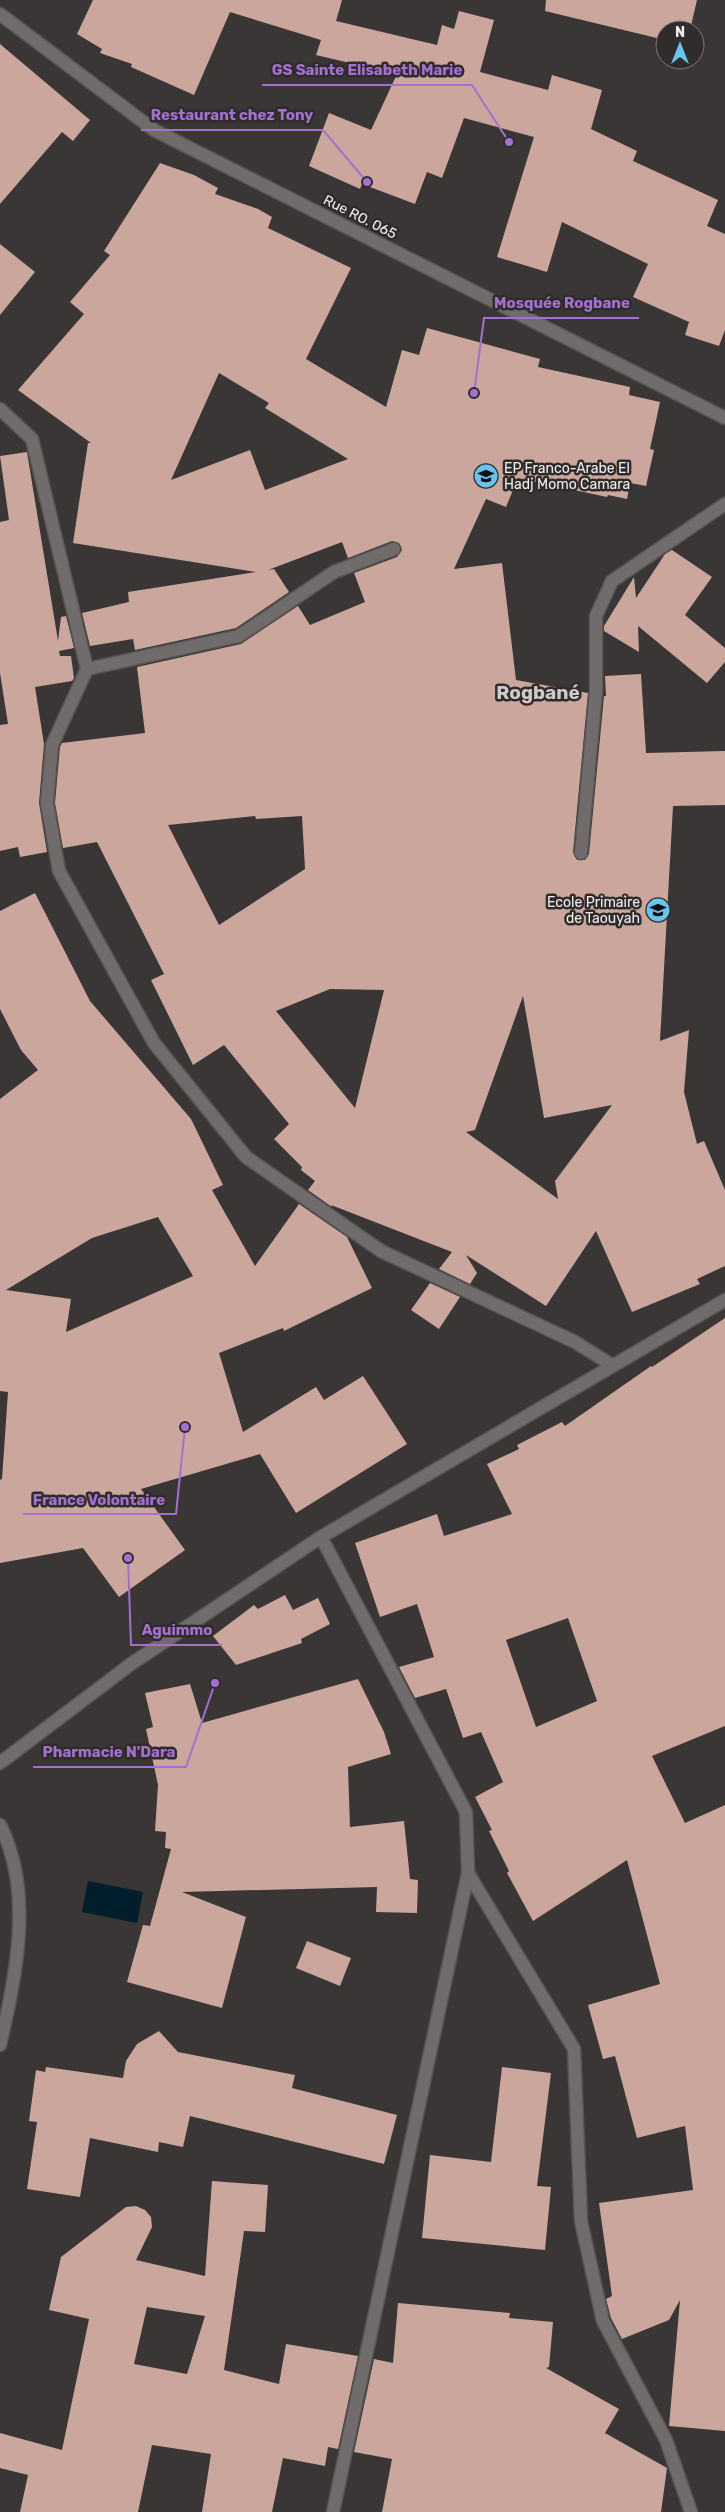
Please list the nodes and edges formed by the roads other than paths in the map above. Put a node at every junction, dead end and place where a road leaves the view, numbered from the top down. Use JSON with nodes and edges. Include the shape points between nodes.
{"nodes":[{"id":1,"x":0,"y":14,"type":"edge"},
{"id":2,"x":0,"y":409,"type":"edge"},
{"id":3,"x":725,"y":418,"type":"edge"},
{"id":4,"x":725,"y":504,"type":"edge"},
{"id":5,"x":394,"y":549,"type":"dead end"},
{"id":6,"x":87,"y":669,"type":"junction"},
{"id":7,"x":581,"y":853,"type":"dead end"},
{"id":8,"x":725,"y":1300,"type":"edge"},
{"id":9,"x":612,"y":1365,"type":"junction"},
{"id":10,"x":320,"y":1538,"type":"junction"},
{"id":11,"x":0,"y":1763,"type":"edge"},
{"id":12,"x":0,"y":1825,"type":"edge"},
{"id":13,"x":468,"y":1873,"type":"junction"},
{"id":14,"x":5,"y":2001,"type":"edge"},
{"id":15,"x":0,"y":2045,"type":"edge"},
{"id":16,"x":333,"y":2512,"type":"edge"},
{"id":17,"x":691,"y":2512,"type":"edge"}],
"edges":[{"from":1,"to":3,"type":"street","name":"Rue RO. 065","via":[[154,130]]},
{"from":2,"to":6,"type":"street","via":[[32,439]]},
{"from":4,"to":7,"type":"street","via":[[612,581],[596,616],[596,691]]},
{"from":5,"to":6,"type":"street","via":[[334,572],[238,636]]},
{"from":6,"to":9,"type":"street","via":[[52,746],[47,803],[59,871],[154,1043],[246,1157],[381,1251],[575,1342]]},
{"from":8,"to":9,"type":"street"},
{"from":9,"to":10,"type":"street"},
{"from":10,"to":11,"type":"street","via":[[131,1664]]},
{"from":10,"to":13,"type":"street","via":[[466,1812]]},
{"from":12,"to":14,"type":"street","via":[[11,1847],[20,1916]]},
{"from":13,"to":16,"type":"street"},
{"from":13,"to":17,"type":"street","via":[[574,2048],[581,2221],[603,2321],[666,2440]]},
{"from":14,"to":15,"type":"street"}]}
